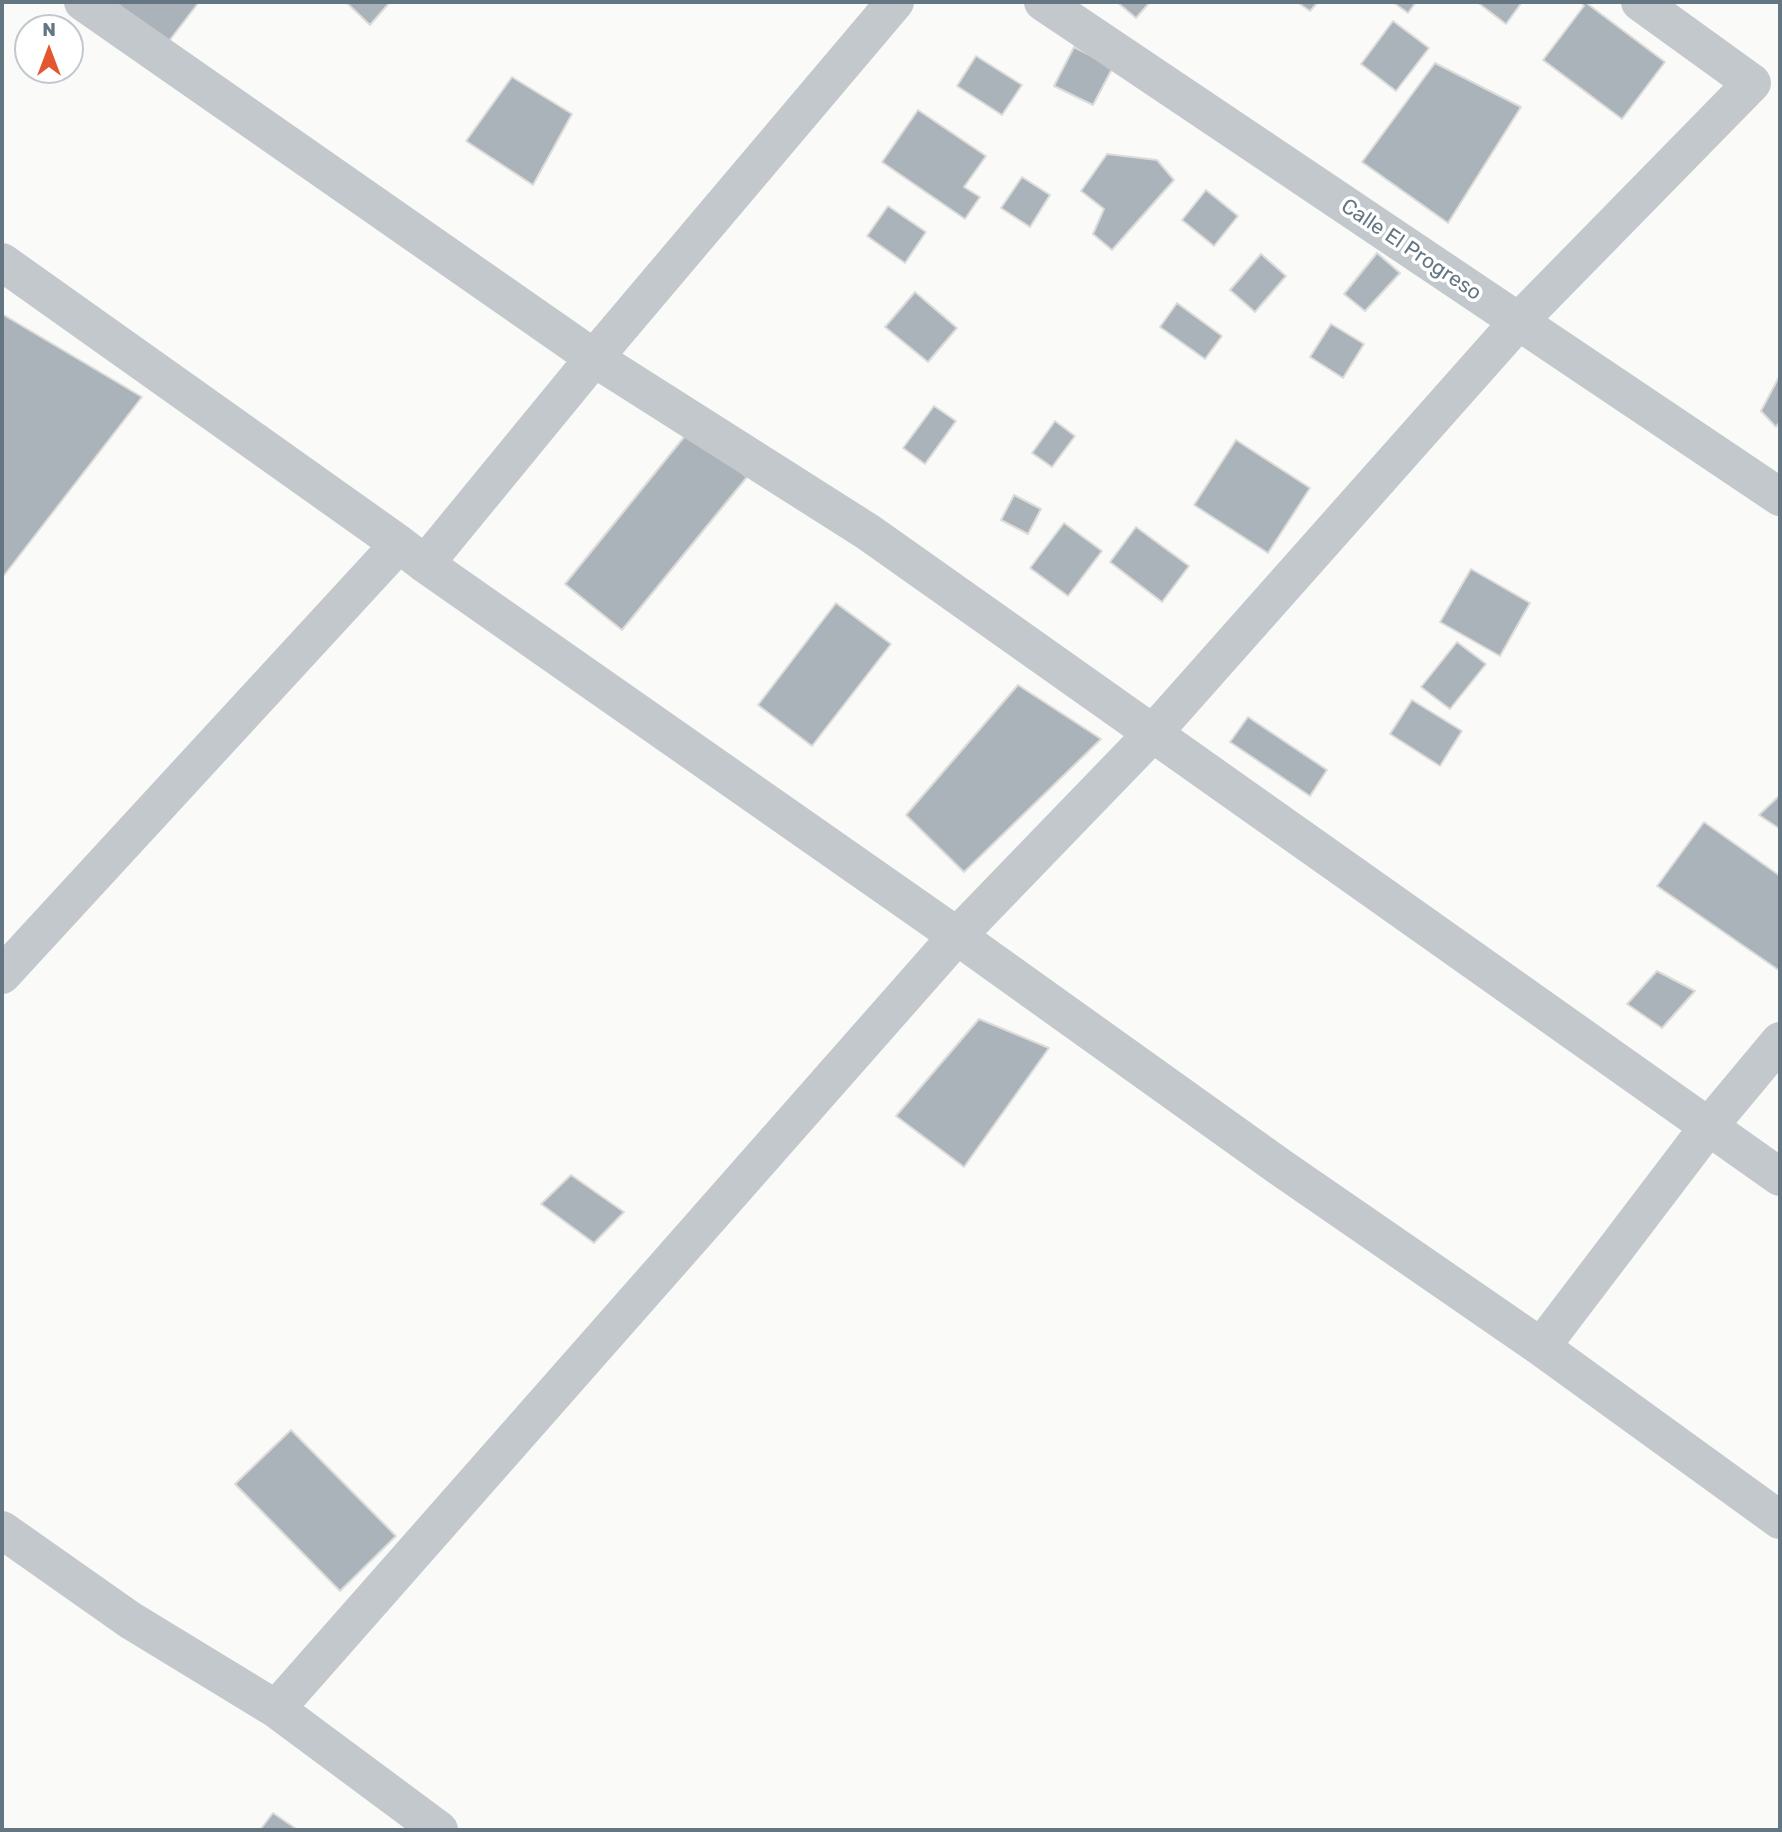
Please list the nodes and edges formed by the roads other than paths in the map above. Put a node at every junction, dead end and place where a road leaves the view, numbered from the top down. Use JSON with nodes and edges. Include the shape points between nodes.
{"nodes":[{"id":1,"x":83,"y":2,"type":"edge"},
{"id":2,"x":895,"y":2,"type":"edge"},
{"id":3,"x":1042,"y":2,"type":"edge"},
{"id":4,"x":1640,"y":2,"type":"edge"},
{"id":5,"x":2,"y":262,"type":"edge"},
{"id":6,"x":1518,"y":322,"type":"junction"},
{"id":7,"x":594,"y":358,"type":"junction"},
{"id":8,"x":1780,"y":497,"type":"edge"},
{"id":9,"x":412,"y":554,"type":"junction"},
{"id":10,"x":1154,"y":732,"type":"junction"},
{"id":11,"x":957,"y":936,"type":"junction"},
{"id":12,"x":2,"y":975,"type":"edge"},
{"id":13,"x":1780,"y":1041,"type":"edge"},
{"id":14,"x":1709,"y":1126,"type":"junction"},
{"id":15,"x":1780,"y":1177,"type":"edge"},
{"id":16,"x":1541,"y":1347,"type":"junction"},
{"id":17,"x":1780,"y":1520,"type":"edge"},
{"id":18,"x":2,"y":1530,"type":"edge"},
{"id":19,"x":276,"y":1709,"type":"junction"},
{"id":20,"x":439,"y":1830,"type":"edge"}],
"edges":[{"from":1,"to":7,"type":"street"},
{"from":2,"to":7,"type":"street"},
{"from":3,"to":6,"type":"street","name":"Calle El Progreso"},
{"from":4,"to":6,"type":"street","via":[[1752,83]]},
{"from":5,"to":9,"type":"street"},
{"from":6,"to":8,"type":"street","name":"Calle El Progreso"},
{"from":6,"to":10,"type":"street"},
{"from":7,"to":9,"type":"street"},
{"from":7,"to":10,"type":"street","via":[[868,532]]},
{"from":9,"to":11,"type":"street"},
{"from":9,"to":12,"type":"street"},
{"from":10,"to":11,"type":"street"},
{"from":10,"to":14,"type":"street"},
{"from":11,"to":16,"type":"street"},
{"from":11,"to":19,"type":"street"},
{"from":13,"to":14,"type":"street"},
{"from":14,"to":15,"type":"street"},
{"from":14,"to":16,"type":"street"},
{"from":16,"to":17,"type":"street"},
{"from":18,"to":19,"type":"street","via":[[130,1620]]},
{"from":19,"to":20,"type":"street"}]}
